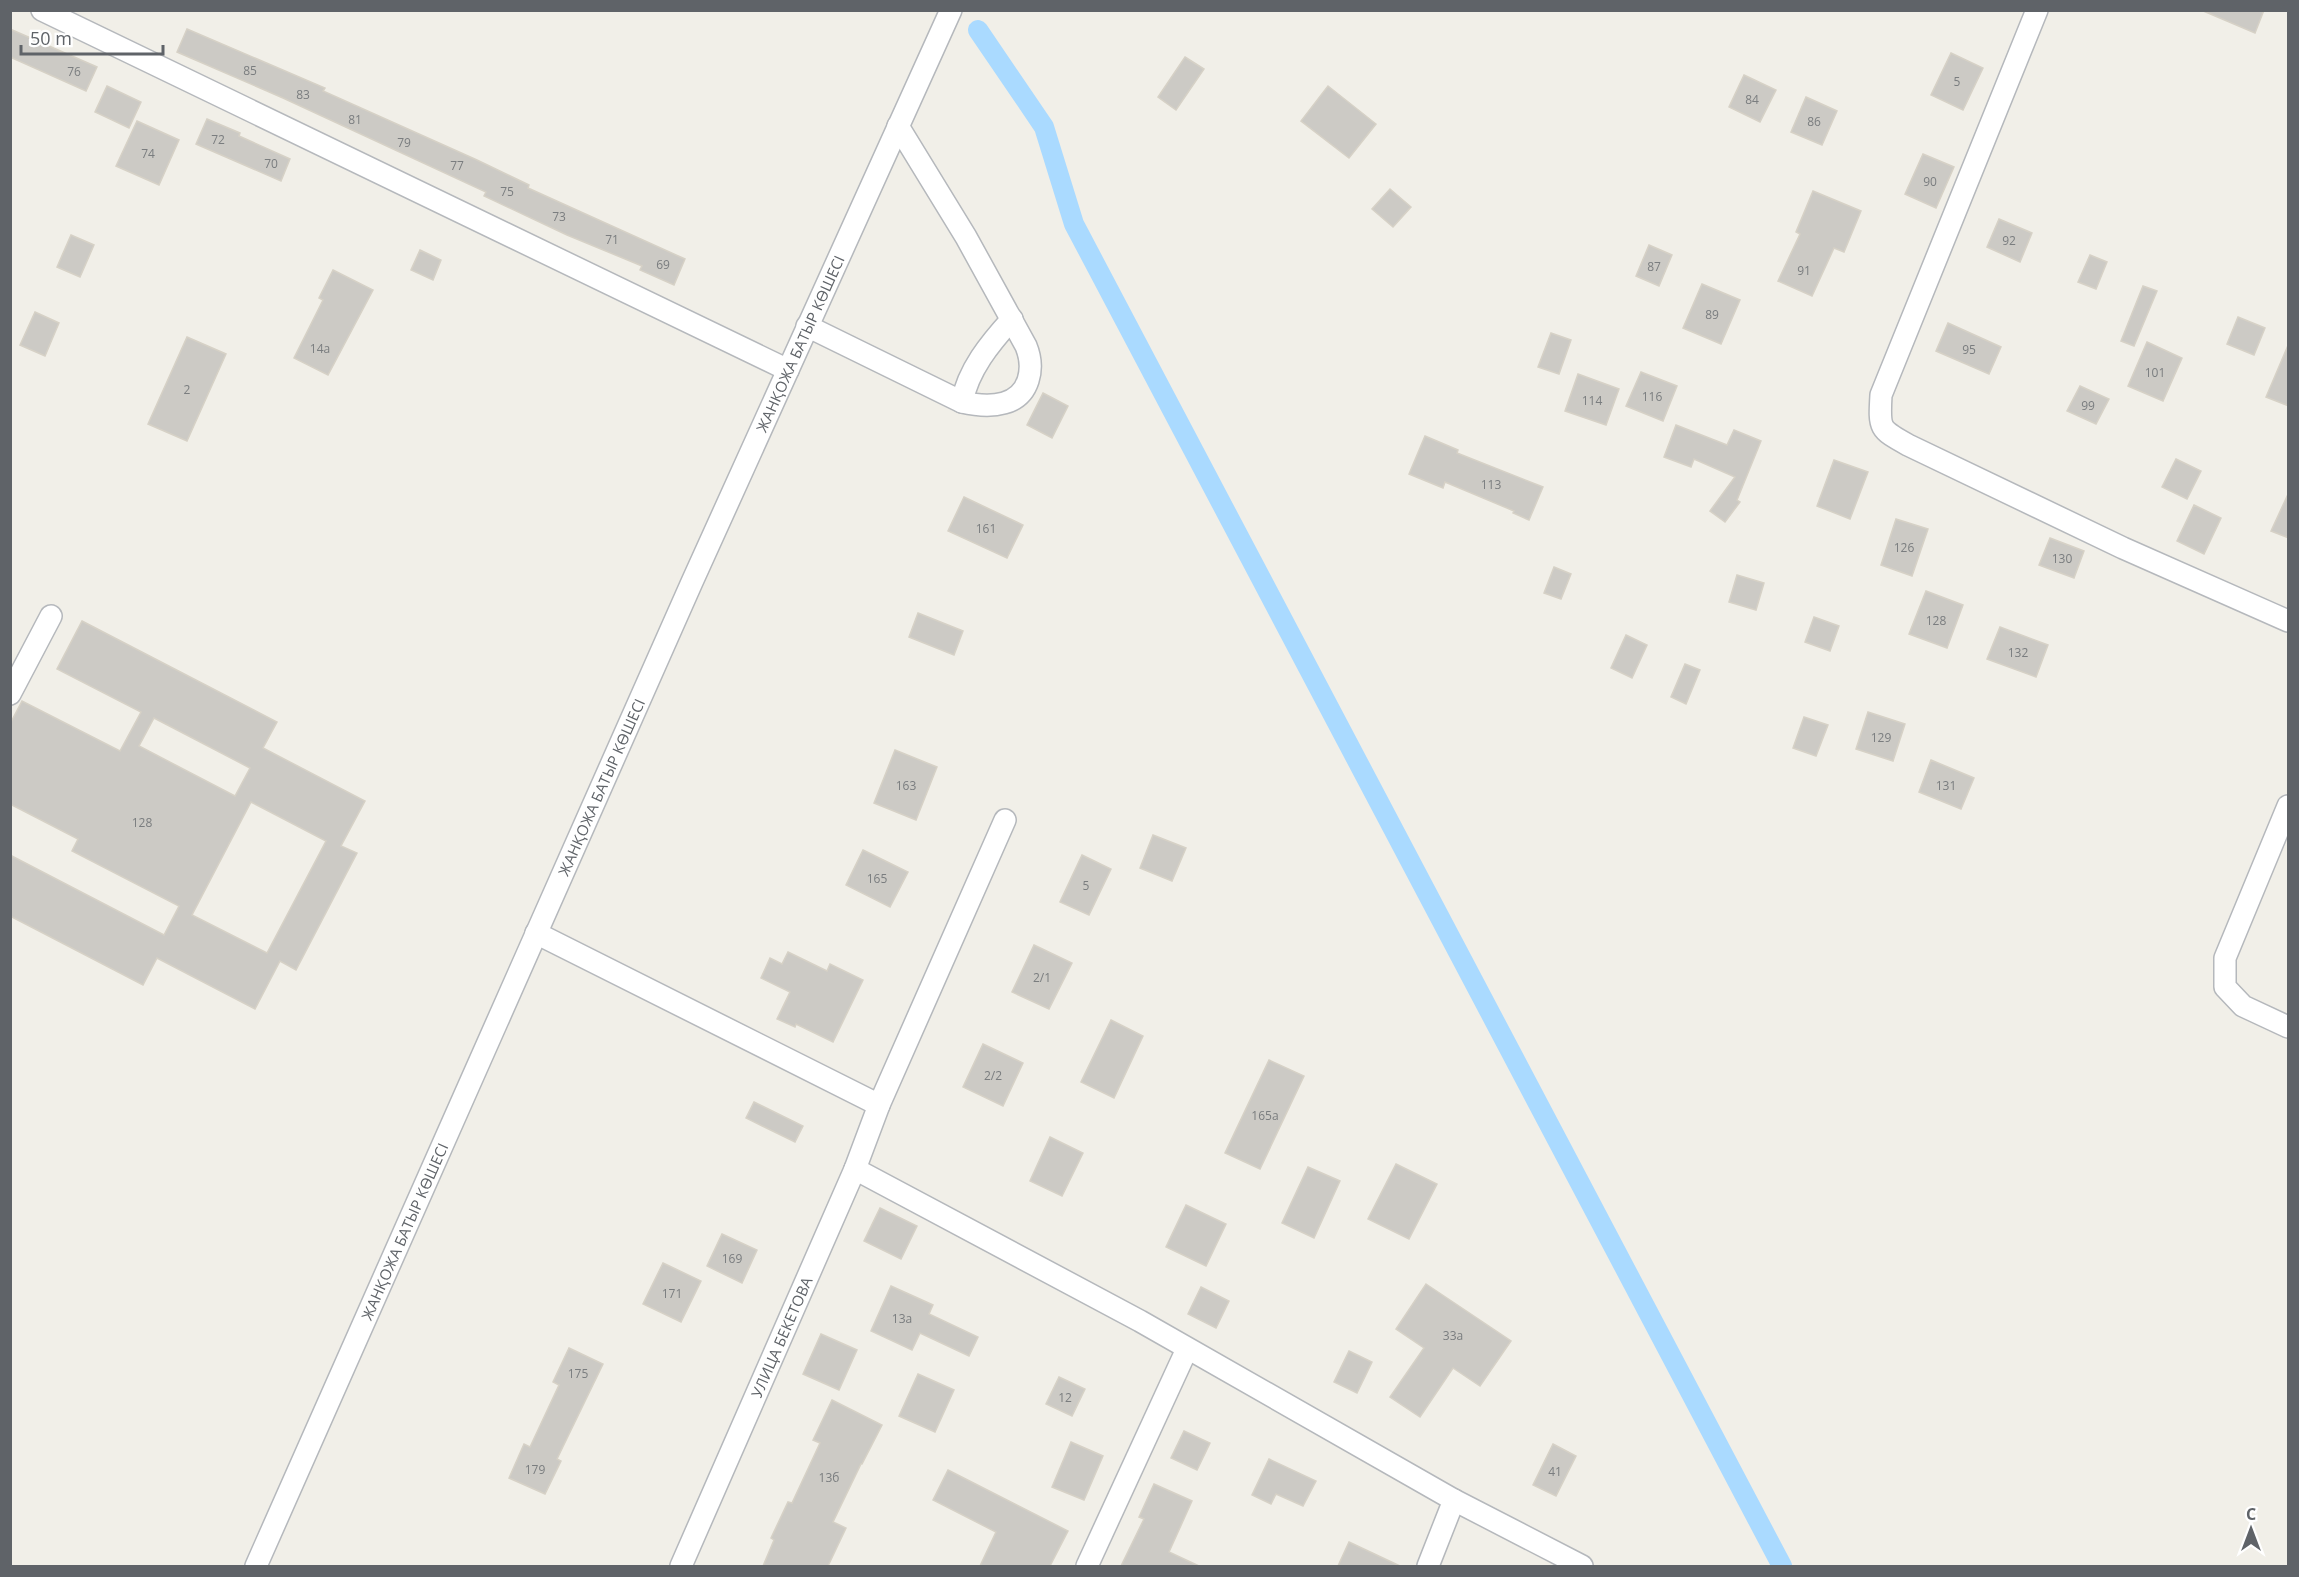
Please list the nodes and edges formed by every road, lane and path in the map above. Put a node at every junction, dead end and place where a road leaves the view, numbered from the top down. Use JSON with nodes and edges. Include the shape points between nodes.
{"nodes":[{"id":1,"x":42,"y":10,"type":"edge"},
{"id":2,"x":951,"y":10,"type":"edge"},
{"id":3,"x":2037,"y":10,"type":"edge"},
{"id":4,"x":898,"y":126,"type":"junction"},
{"id":5,"x":1012,"y":319,"type":"junction"},
{"id":6,"x":807,"y":326,"type":"junction"},
{"id":7,"x":788,"y":370,"type":"junction"},
{"id":8,"x":962,"y":402,"type":"junction"},
{"id":9,"x":51,"y":616,"type":"dead end"},
{"id":10,"x":2289,"y":621,"type":"edge"},
{"id":11,"x":10,"y":694,"type":"edge"},
{"id":12,"x":2289,"y":806,"type":"edge"},
{"id":13,"x":1005,"y":820,"type":"dead end"},
{"id":14,"x":536,"y":933,"type":"junction"},
{"id":15,"x":2289,"y":1027,"type":"edge"},
{"id":16,"x":879,"y":1105,"type":"junction"},
{"id":17,"x":855,"y":1169,"type":"junction"},
{"id":18,"x":1186,"y":1349,"type":"junction"},
{"id":19,"x":1454,"y":1500,"type":"junction"},
{"id":20,"x":256,"y":1566,"type":"edge"},
{"id":21,"x":681,"y":1566,"type":"edge"},
{"id":22,"x":1087,"y":1566,"type":"edge"},
{"id":23,"x":1428,"y":1566,"type":"edge"},
{"id":24,"x":1582,"y":1566,"type":"edge"}],
"edges":[{"from":1,"to":7,"type":"street"},
{"from":2,"to":4,"type":"street","name":"ЖАНҚОЖА БАТЫР КӨШЕСІ"},
{"from":3,"to":10,"type":"street","via":[[1881,395],[1880,421],[1886,433],[1908,445],[2123,548]]},
{"from":4,"to":5,"type":"street"},
{"from":4,"to":6,"type":"street","name":"ЖАНҚОЖА БАТЫР КӨШЕСІ"},
{"from":5,"to":8,"type":"street","via":[[976,367]]},
{"from":5,"to":8,"type":"street","via":[[1031,359],[1030,375],[1021,393],[1004,403]]},
{"from":6,"to":7,"type":"street","name":"ЖАНҚОЖА БАТЫР КӨШЕСІ"},
{"from":6,"to":8,"type":"street"},
{"from":7,"to":14,"type":"street","name":"ЖАНҚОЖА БАТЫР КӨШЕСІ"},
{"from":9,"to":11,"type":"street"},
{"from":12,"to":15,"type":"street","via":[[2225,958],[2225,987],[2242,1006]]},
{"from":13,"to":16,"type":"street","name":"УЛИЦА БЕКЕТОВА"},
{"from":14,"to":16,"type":"street"},
{"from":14,"to":20,"type":"street","name":"ЖАНҚОЖА БАТЫР КӨШЕСІ"},
{"from":16,"to":17,"type":"street","name":"УЛИЦА БЕКЕТОВА"},
{"from":17,"to":18,"type":"street"},
{"from":17,"to":21,"type":"street","name":"УЛИЦА БЕКЕТОВА"},
{"from":18,"to":19,"type":"street"},
{"from":18,"to":22,"type":"street"},
{"from":19,"to":23,"type":"street"},
{"from":19,"to":24,"type":"street"}]}
